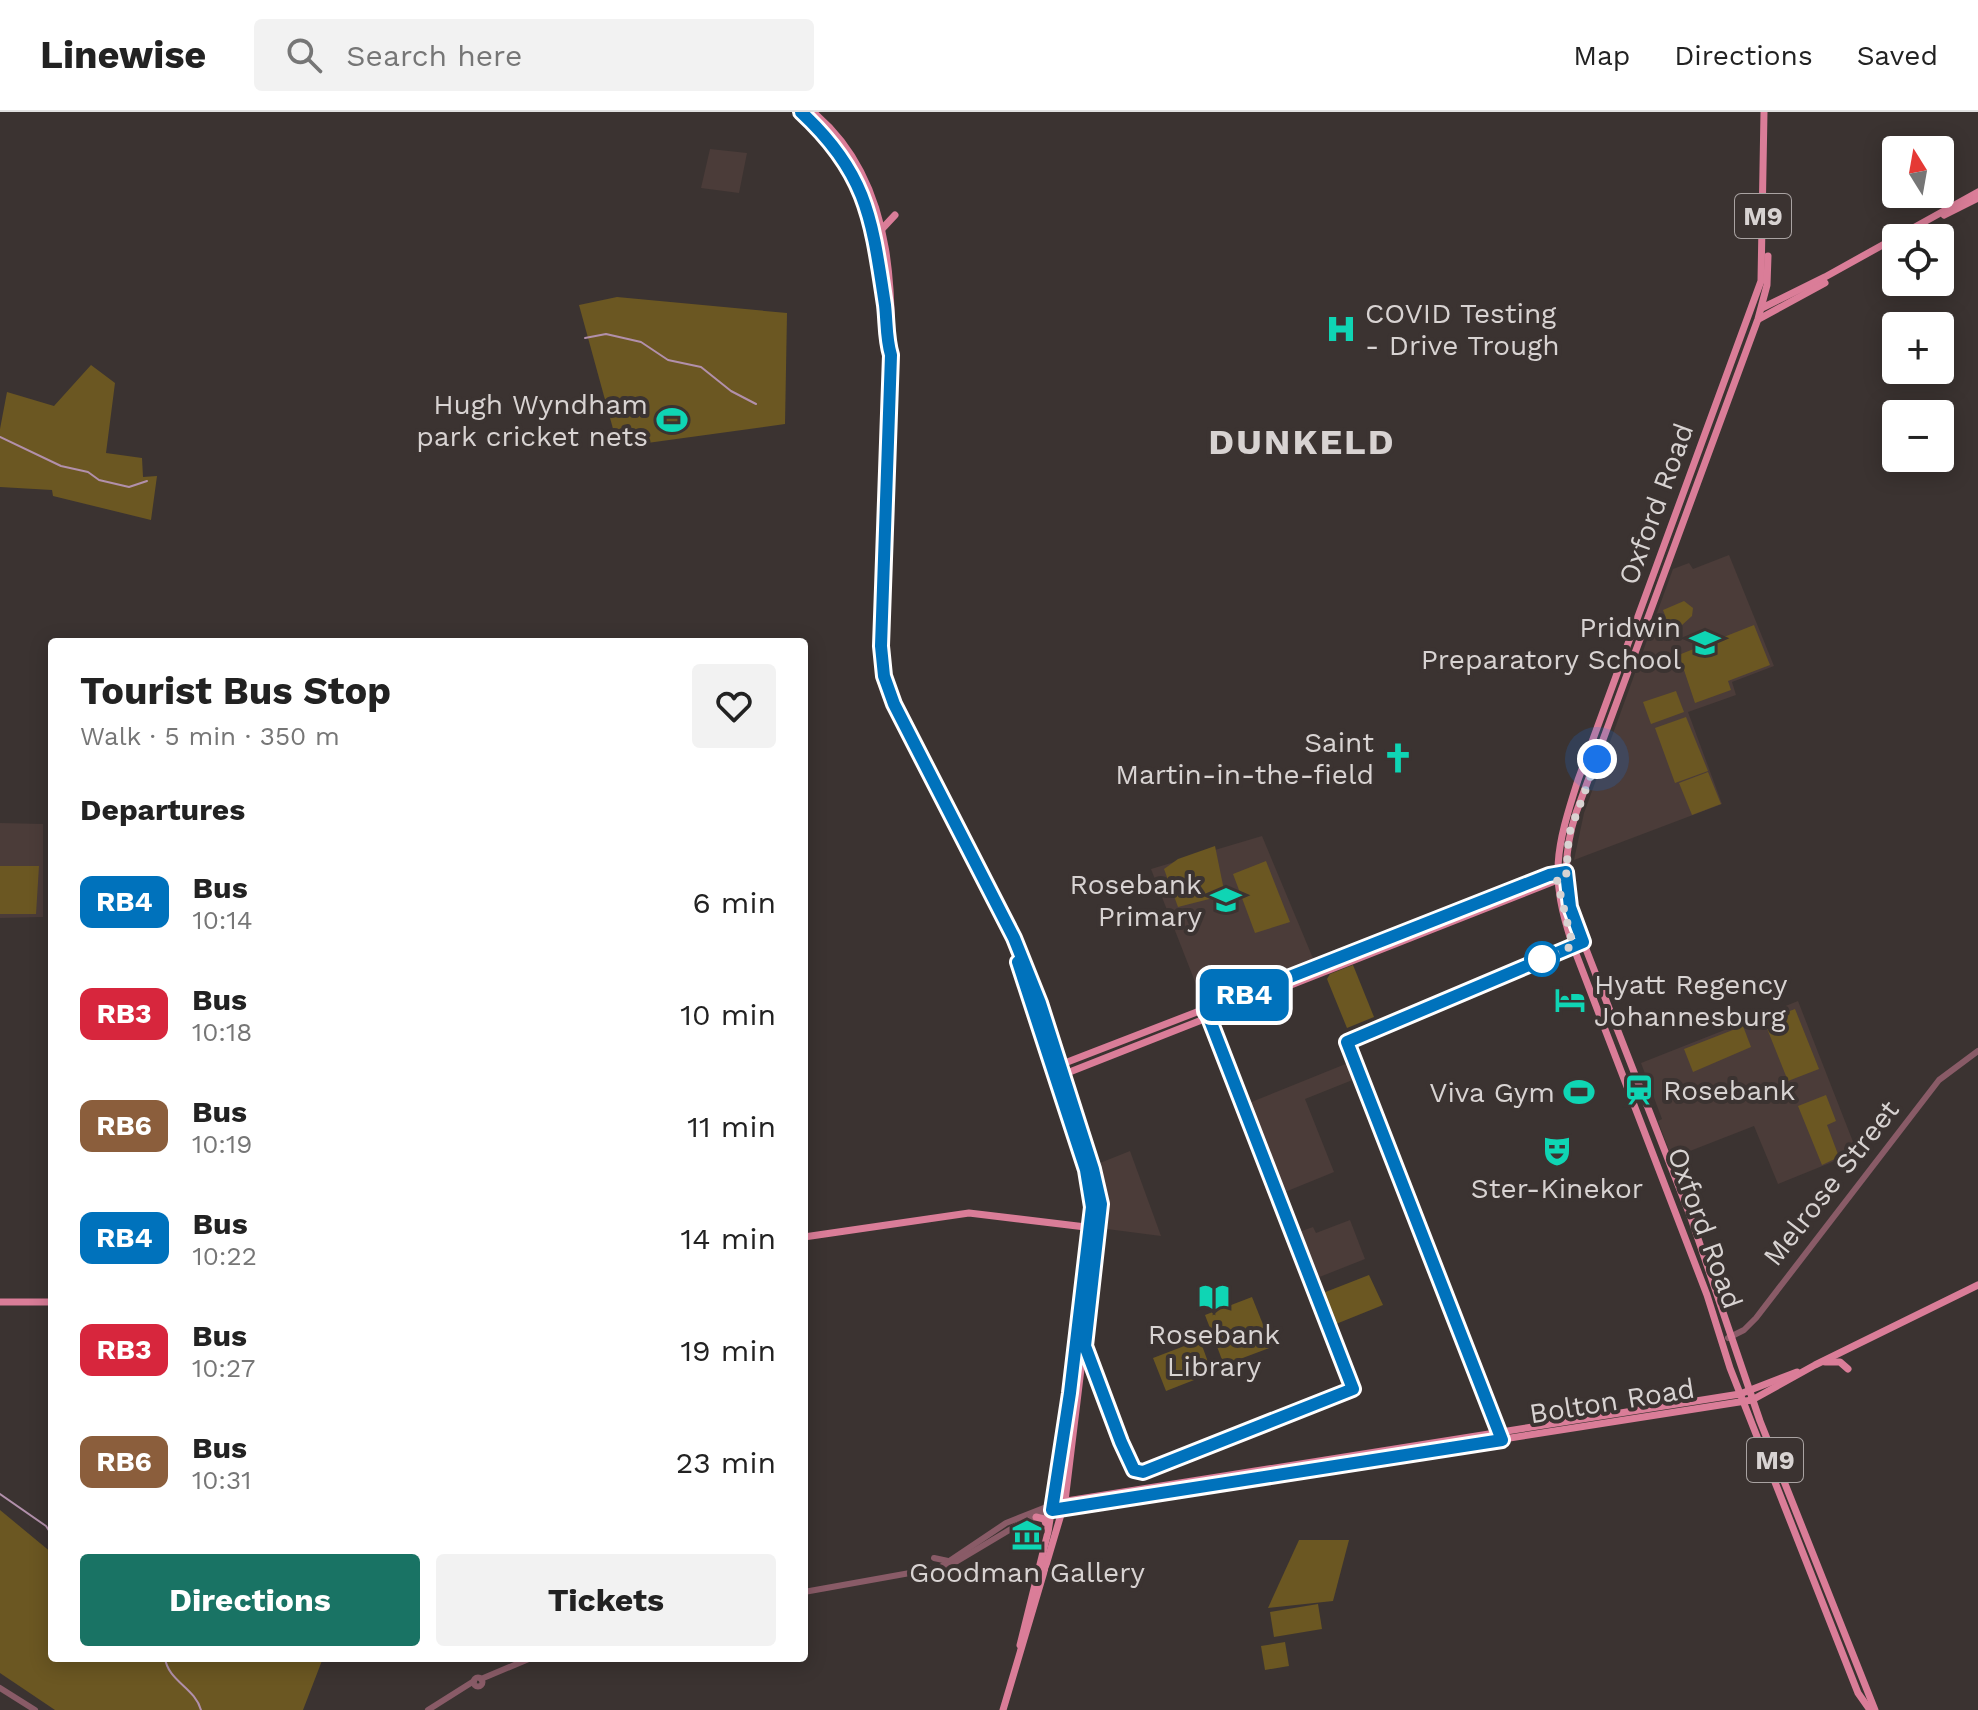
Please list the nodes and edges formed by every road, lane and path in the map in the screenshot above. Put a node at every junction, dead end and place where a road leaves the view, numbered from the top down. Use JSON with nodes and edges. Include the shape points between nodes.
{"nodes":[{"id":1,"x":801,"y":112,"type":"edge"},
{"id":2,"x":813,"y":112,"type":"edge"},
{"id":3,"x":1766,"y":112,"type":"edge"},
{"id":4,"x":1978,"y":192,"type":"edge"},
{"id":5,"x":1978,"y":198,"type":"edge"},
{"id":6,"x":895,"y":215,"type":"dead end"},
{"id":7,"x":1929,"y":224,"type":"edge"},
{"id":8,"x":881,"y":230,"type":"junction"},
{"id":9,"x":1882,"y":249,"type":"edge"},
{"id":10,"x":1766,"y":292,"type":"junction"},
{"id":11,"x":1778,"y":302,"type":"junction"},
{"id":12,"x":1761,"y":308,"type":"junction"},
{"id":13,"x":1748,"y":318,"type":"junction"},
{"id":14,"x":1758,"y":319,"type":"junction"},
{"id":15,"x":891,"y":355,"type":"junction"},
{"id":16,"x":1698,"y":470,"type":"junction"},
{"id":17,"x":1648,"y":603,"type":"junction"},
{"id":18,"x":1612,"y":688,"type":"junction"},
{"id":19,"x":1621,"y":692,"type":"junction"},
{"id":20,"x":1578,"y":780,"type":"junction"},
{"id":21,"x":1588,"y":784,"type":"junction"},
{"id":22,"x":1566,"y":875,"type":"junction"},
{"id":23,"x":1556,"y":876,"type":"junction"},
{"id":24,"x":1978,"y":1051,"type":"edge"},
{"id":25,"x":1055,"y":1066,"type":"junction"},
{"id":26,"x":1058,"y":1076,"type":"junction"},
{"id":27,"x":1095,"y":1228,"type":"junction"},
{"id":28,"x":808,"y":1236,"type":"edge"},
{"id":29,"x":1978,"y":1285,"type":"edge"},
{"id":30,"x":0,"y":1302,"type":"edge"},
{"id":31,"x":48,"y":1302,"type":"edge"},
{"id":32,"x":1730,"y":1337,"type":"junction"},
{"id":33,"x":1721,"y":1340,"type":"junction"},
{"id":34,"x":1739,"y":1363,"type":"junction"},
{"id":35,"x":1815,"y":1365,"type":"junction"},
{"id":36,"x":1848,"y":1369,"type":"dead end"},
{"id":37,"x":1803,"y":1371,"type":"junction"},
{"id":38,"x":1774,"y":1382,"type":"junction"},
{"id":39,"x":1746,"y":1397,"type":"junction"},
{"id":40,"x":1067,"y":1481,"type":"junction"},
{"id":41,"x":1079,"y":1498,"type":"junction"},
{"id":42,"x":1064,"y":1505,"type":"junction"},
{"id":43,"x":1053,"y":1507,"type":"junction"},
{"id":44,"x":1036,"y":1517,"type":"junction"},
{"id":45,"x":1048,"y":1532,"type":"junction"},
{"id":46,"x":977,"y":1551,"type":"junction"},
{"id":47,"x":934,"y":1558,"type":"dead end"},
{"id":48,"x":948,"y":1561,"type":"junction"},
{"id":49,"x":968,"y":1566,"type":"dead end"},
{"id":50,"x":939,"y":1568,"type":"junction"},
{"id":51,"x":808,"y":1591,"type":"edge"},
{"id":52,"x":1020,"y":1652,"type":"junction"},
{"id":53,"x":522,"y":1662,"type":"edge"},
{"id":54,"x":0,"y":1688,"type":"edge"},
{"id":55,"x":35,"y":1710,"type":"edge"},
{"id":56,"x":428,"y":1710,"type":"edge"},
{"id":57,"x":1003,"y":1710,"type":"edge"},
{"id":58,"x":1872,"y":1710,"type":"edge"}],
"edges":[{"from":1,"to":15,"type":"main road","via":[[838,151],[864,197]]},
{"from":2,"to":8,"type":"main road","via":[[859,169]]},
{"from":3,"to":10,"type":"main road","name":"Oxford Road","number":"M9"},
{"from":3,"to":13,"type":"main road","name":"Oxford Road","number":"M9","via":[[1763,267]]},
{"from":4,"to":11,"type":"main road"},
{"from":5,"to":7,"type":"main road"},
{"from":6,"to":8,"type":"main road"},
{"from":8,"to":15,"type":"main road","via":[[893,314]]},
{"from":9,"to":14,"type":"main road"},
{"from":10,"to":11,"type":"main road"},
{"from":10,"to":12,"type":"main road","name":"Oxford Road","number":"M9"},
{"from":11,"to":12,"type":"main road"},
{"from":12,"to":13,"type":"main road"},
{"from":12,"to":14,"type":"main road","name":"Oxford Road","number":"M9"},
{"from":13,"to":16,"type":"main road","name":"Oxford Road","number":"M9"},
{"from":14,"to":16,"type":"main road","name":"Oxford Road","number":"M9"},
{"from":15,"to":25,"type":"main road","via":[[884,676],[925,768],[1014,938],[1040,1003]]},
{"from":16,"to":17,"type":"main road","name":"Oxford Road","number":"M9"},
{"from":17,"to":18,"type":"main road","name":"Oxford Road","number":"M9"},
{"from":17,"to":19,"type":"main road","name":"Oxford Road","number":"M9"},
{"from":18,"to":19,"type":"main road"},
{"from":18,"to":20,"type":"main road","name":"Oxford Road","number":"M9"},
{"from":19,"to":21,"type":"main road","name":"Oxford Road","number":"M9"},
{"from":20,"to":21,"type":"main road"},
{"from":20,"to":23,"type":"main road","name":"Oxford Road","number":"M9","via":[[1562,829]]},
{"from":21,"to":22,"type":"main road","name":"Oxford Road","number":"M9","via":[[1569,834]]},
{"from":22,"to":23,"type":"main road"},
{"from":22,"to":32,"type":"main road","name":"Oxford Road","number":"M9","via":[[1575,921],[1691,1218]]},
{"from":23,"to":25,"type":"main road"},
{"from":23,"to":26,"type":"main road"},
{"from":23,"to":33,"type":"main road","name":"Oxford Road","number":"M9","via":[[1573,946]]},
{"from":24,"to":32,"type":"street","name":"Melrose Street","via":[[1939,1080],[1756,1318]]},
{"from":25,"to":26,"type":"main road"},
{"from":26,"to":27,"type":"main road","via":[[1093,1169],[1101,1204]]},
{"from":27,"to":28,"type":"main road","via":[[969,1213]]},
{"from":27,"to":40,"type":"main road"},
{"from":27,"to":43,"type":"main road"},
{"from":29,"to":35,"type":"main road"},
{"from":30,"to":31,"type":"main road"},
{"from":32,"to":33,"type":"street","name":"Melrose Street"},
{"from":32,"to":34,"type":"main road","name":"Oxford Road","number":"M9"},
{"from":33,"to":39,"type":"main road","name":"Oxford Road","number":"M9"},
{"from":34,"to":38,"type":"main road","via":[[1755,1386]]},
{"from":34,"to":39,"type":"main road","name":"Oxford Road","number":"M9"},
{"from":35,"to":36,"type":"main road","via":[[1837,1362]]},
{"from":35,"to":37,"type":"main road"},
{"from":37,"to":38,"type":"main road"},
{"from":37,"to":39,"type":"main road","via":[[1783,1385]]},
{"from":38,"to":39,"type":"main road"},
{"from":39,"to":41,"type":"main road","name":"Bolton Road"},
{"from":39,"to":42,"type":"main road","name":"Bolton Road"},
{"from":39,"to":58,"type":"main road","name":"Oxford Road","number":"M9"},
{"from":40,"to":41,"type":"main road","via":[[1071,1494]]},
{"from":40,"to":42,"type":"main road"},
{"from":41,"to":42,"type":"main road","name":"Bolton Road"},
{"from":42,"to":43,"type":"main road","name":"Bolton Road"},
{"from":42,"to":52,"type":"main road"},
{"from":43,"to":44,"type":"street"},
{"from":43,"to":45,"type":"main road"},
{"from":43,"to":48,"type":"street","via":[[1019,1516]]},
{"from":44,"to":45,"type":"main road","via":[[1044,1519]]},
{"from":44,"to":46,"type":"street"},
{"from":45,"to":52,"type":"main road"},
{"from":46,"to":49,"type":"street"},
{"from":46,"to":50,"type":"street"},
{"from":47,"to":48,"type":"street"},
{"from":48,"to":50,"type":"street"},
{"from":50,"to":51,"type":"street"},
{"from":52,"to":57,"type":"main road"},
{"from":53,"to":56,"type":"street"},
{"from":54,"to":55,"type":"street"}]}
